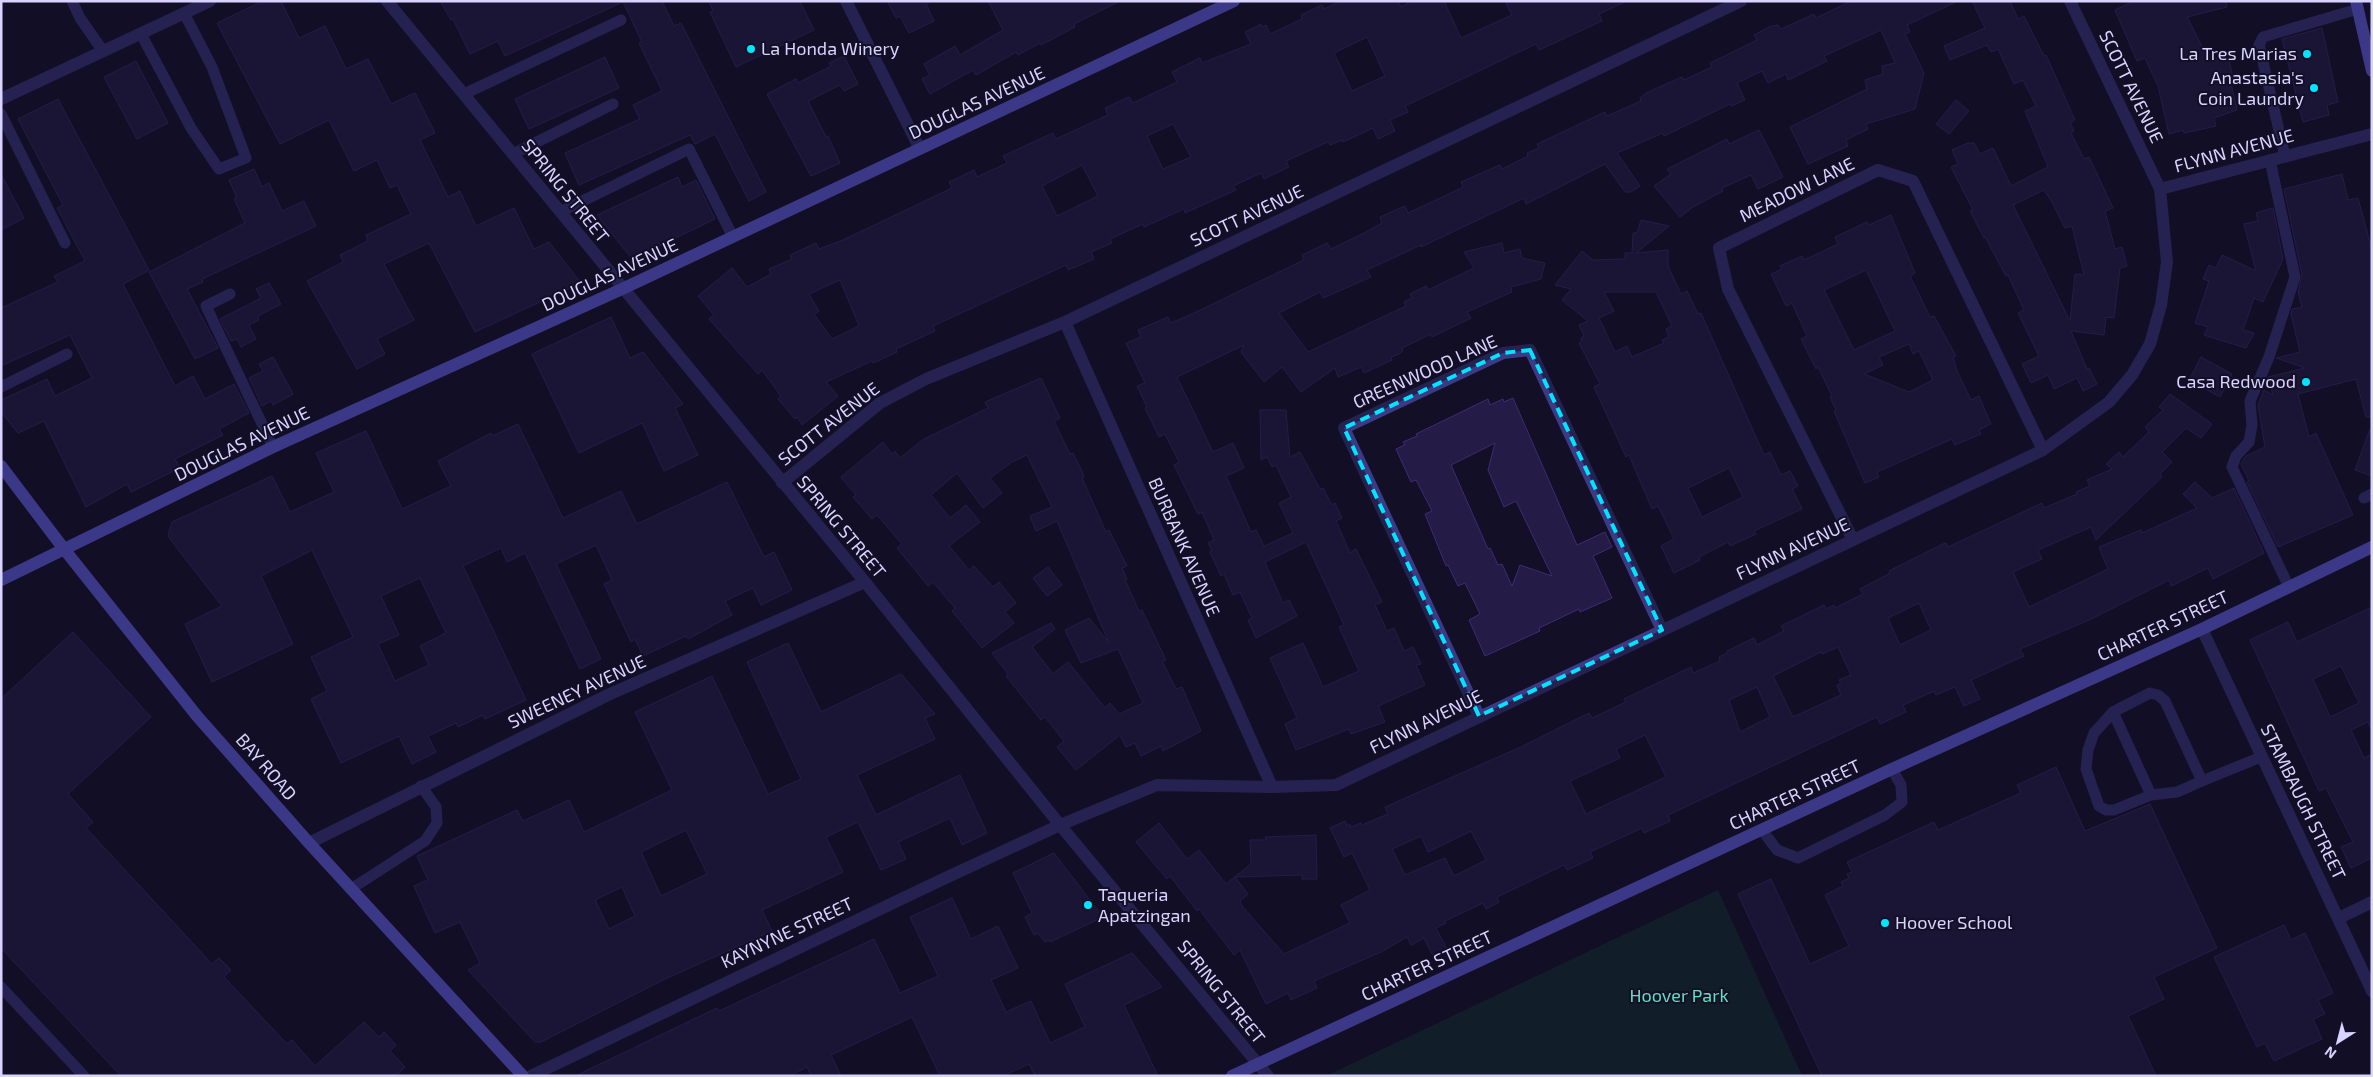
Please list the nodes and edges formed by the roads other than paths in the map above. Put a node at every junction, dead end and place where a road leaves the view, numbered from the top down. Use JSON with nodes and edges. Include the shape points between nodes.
{"nodes":[{"id":1,"x":72,"y":1,"type":"edge"},
{"id":2,"x":210,"y":1,"type":"edge"},
{"id":3,"x":387,"y":1,"type":"edge"},
{"id":4,"x":846,"y":1,"type":"edge"},
{"id":5,"x":1234,"y":1,"type":"edge"},
{"id":6,"x":1741,"y":1,"type":"edge"},
{"id":7,"x":2070,"y":1,"type":"edge"},
{"id":8,"x":2357,"y":5,"type":"edge"},
{"id":9,"x":184,"y":13,"type":"junction"},
{"id":10,"x":621,"y":20,"type":"dead end"},
{"id":11,"x":141,"y":34,"type":"junction"},
{"id":12,"x":103,"y":51,"type":"junction"},
{"id":13,"x":2372,"y":71,"type":"edge"},
{"id":14,"x":464,"y":94,"type":"junction"},
{"id":15,"x":1,"y":99,"type":"edge"},
{"id":16,"x":613,"y":104,"type":"dead end"},
{"id":17,"x":1,"y":114,"type":"edge"},
{"id":18,"x":2372,"y":134,"type":"edge"},
{"id":19,"x":920,"y":149,"type":"junction"},
{"id":20,"x":513,"y":154,"type":"junction"},
{"id":21,"x":2285,"y":156,"type":"junction"},
{"id":22,"x":2270,"y":160,"type":"junction"},
{"id":23,"x":2160,"y":189,"type":"junction"},
{"id":24,"x":560,"y":212,"type":"junction"},
{"id":25,"x":733,"y":237,"type":"junction"},
{"id":26,"x":65,"y":243,"type":"dead end"},
{"id":27,"x":622,"y":289,"type":"junction"},
{"id":28,"x":230,"y":294,"type":"dead end"},
{"id":29,"x":1065,"y":322,"type":"junction"},
{"id":30,"x":67,"y":354,"type":"dead end"},
{"id":31,"x":1,"y":387,"type":"edge"},
{"id":32,"x":273,"y":447,"type":"junction"},
{"id":33,"x":2043,"y":450,"type":"junction"},
{"id":34,"x":1,"y":466,"type":"edge"},
{"id":35,"x":782,"y":483,"type":"junction"},
{"id":36,"x":1853,"y":540,"type":"junction"},
{"id":37,"x":2372,"y":547,"type":"edge"},
{"id":38,"x":64,"y":549,"type":"junction"},
{"id":39,"x":1,"y":580,"type":"edge"},
{"id":40,"x":865,"y":582,"type":"junction"},
{"id":41,"x":2288,"y":586,"type":"junction"},
{"id":42,"x":2202,"y":629,"type":"junction"},
{"id":43,"x":1662,"y":630,"type":"junction"},
{"id":44,"x":2113,"y":712,"type":"junction"},
{"id":45,"x":1479,"y":716,"type":"junction"},
{"id":46,"x":2261,"y":757,"type":"junction"},
{"id":47,"x":1892,"y":769,"type":"junction"},
{"id":48,"x":2202,"y":781,"type":"junction"},
{"id":49,"x":421,"y":786,"type":"junction"},
{"id":50,"x":1272,"y":787,"type":"junction"},
{"id":51,"x":2151,"y":795,"type":"junction"},
{"id":52,"x":1060,"y":825,"type":"junction"},
{"id":53,"x":1762,"y":830,"type":"junction"},
{"id":54,"x":309,"y":843,"type":"junction"},
{"id":55,"x":351,"y":889,"type":"junction"},
{"id":56,"x":2372,"y":902,"type":"edge"},
{"id":57,"x":2339,"y":918,"type":"junction"},
{"id":58,"x":1,"y":987,"type":"edge"},
{"id":59,"x":2372,"y":991,"type":"edge"},
{"id":60,"x":1258,"y":1064,"type":"junction"},
{"id":61,"x":84,"y":1076,"type":"edge"},
{"id":62,"x":523,"y":1076,"type":"edge"},
{"id":63,"x":531,"y":1076,"type":"edge"},
{"id":64,"x":1232,"y":1076,"type":"edge"},
{"id":65,"x":1268,"y":1076,"type":"edge"}],
"edges":[{"from":1,"to":12,"type":"lane"},
{"from":2,"to":9,"type":"street"},
{"from":3,"to":14,"type":"street","name":"SPRING STREET"},
{"from":4,"to":19,"type":"street"},
{"from":5,"to":19,"type":"street","name":"DOUGLAS AVENUE"},
{"from":6,"to":29,"type":"street","name":"SCOTT AVENUE"},
{"from":7,"to":23,"type":"street","name":"SCOTT AVENUE"},
{"from":8,"to":13,"type":"street"},
{"from":8,"to":21,"type":"lane","via":[[2263,37],[2259,44]]},
{"from":9,"to":11,"type":"street"},
{"from":9,"to":11,"type":"lane","via":[[212,67],[246,158],[219,169],[190,128]]},
{"from":10,"to":14,"type":"lane"},
{"from":11,"to":12,"type":"street"},
{"from":12,"to":15,"type":"street"},
{"from":14,"to":20,"type":"street","name":"SPRING STREET"},
{"from":16,"to":20,"type":"lane"},
{"from":17,"to":26,"type":"lane"},
{"from":18,"to":21,"type":"street","name":"FLYNN AVENUE"},
{"from":19,"to":25,"type":"street","name":"DOUGLAS AVENUE"},
{"from":20,"to":24,"type":"street","name":"SPRING STREET"},
{"from":21,"to":22,"type":"street","name":"FLYNN AVENUE"},
{"from":22,"to":23,"type":"street","name":"FLYNN AVENUE"},
{"from":22,"to":41,"type":"lane","via":[[2295,277],[2269,357],[2250,401],[2252,425],[2249,442],[2236,456],[2232,467]]},
{"from":23,"to":33,"type":"street","name":"FLYNN AVENUE","via":[[2167,262],[2161,305],[2150,344],[2132,375],[2109,402]]},
{"from":24,"to":25,"type":"lane","via":[[689,149]]},
{"from":24,"to":27,"type":"street","name":"SPRING STREET"},
{"from":25,"to":27,"type":"street","name":"DOUGLAS AVENUE"},
{"from":27,"to":32,"type":"street","name":"DOUGLAS AVENUE"},
{"from":27,"to":35,"type":"street","name":"SPRING STREET"},
{"from":28,"to":32,"type":"lane","via":[[206,306]]},
{"from":29,"to":35,"type":"street","name":"SCOTT AVENUE","via":[[926,379],[880,403]]},
{"from":29,"to":50,"type":"street","name":"BURBANK AVENUE"},
{"from":30,"to":31,"type":"lane"},
{"from":32,"to":38,"type":"street","name":"DOUGLAS AVENUE"},
{"from":33,"to":36,"type":"street","name":"FLYNN AVENUE"},
{"from":33,"to":36,"type":"street","name":"MEADOW LANE","via":[[1913,181],[1878,170],[1719,248],[1728,289]]},
{"from":34,"to":38,"type":"street","name":"BAY ROAD"},
{"from":35,"to":40,"type":"street","name":"SPRING STREET"},
{"from":36,"to":43,"type":"street","name":"FLYNN AVENUE"},
{"from":37,"to":41,"type":"street","name":"CHARTER STREET"},
{"from":38,"to":39,"type":"street","name":"DOUGLAS AVENUE"},
{"from":38,"to":54,"type":"street","name":"BAY ROAD","via":[[198,716]]},
{"from":40,"to":49,"type":"street","name":"SWEENEY AVENUE","via":[[610,694]]},
{"from":40,"to":52,"type":"street","name":"SPRING STREET"},
{"from":41,"to":42,"type":"street","name":"CHARTER STREET"},
{"from":42,"to":46,"type":"street","name":"STAMBAUGH STREET"},
{"from":42,"to":47,"type":"street","name":"CHARTER STREET"},
{"from":43,"to":45,"type":"street","name":"FLYNN AVENUE"},
{"from":43,"to":45,"type":"street","name":"GREENWOOD LANE","via":[[1530,350],[1503,353],[1344,428]]},
{"from":44,"to":48,"type":"lane","via":[[2150,693],[2158,695],[2165,701]]},
{"from":44,"to":51,"type":"lane"},
{"from":44,"to":51,"type":"lane","via":[[2094,733],[2088,750],[2086,769],[2099,806],[2114,810]]},
{"from":45,"to":50,"type":"street","name":"FLYNN AVENUE","via":[[1336,785]]},
{"from":46,"to":48,"type":"lane"},
{"from":46,"to":57,"type":"street","name":"STAMBAUGH STREET"},
{"from":47,"to":53,"type":"street","name":"CHARTER STREET"},
{"from":47,"to":53,"type":"lane","via":[[1901,785],[1902,802],[1885,815],[1798,858],[1777,850]]},
{"from":48,"to":51,"type":"lane","via":[[2177,792]]},
{"from":49,"to":54,"type":"street","name":"SWEENEY AVENUE"},
{"from":49,"to":55,"type":"lane","via":[[436,807],[437,823],[425,841]]},
{"from":50,"to":52,"type":"street","name":"FLYNN AVENUE","via":[[1157,785]]},
{"from":52,"to":60,"type":"street","name":"SPRING STREET"},
{"from":52,"to":63,"type":"street","name":"KAYNYNE STREET"},
{"from":53,"to":60,"type":"street","name":"CHARTER STREET"},
{"from":54,"to":55,"type":"street","name":"BAY ROAD"},
{"from":55,"to":62,"type":"street","name":"BAY ROAD"},
{"from":56,"to":57,"type":"street"},
{"from":57,"to":59,"type":"street","name":"STAMBAUGH STREET"},
{"from":58,"to":61,"type":"lane"},
{"from":60,"to":64,"type":"street","name":"CHARTER STREET"},
{"from":60,"to":65,"type":"street","name":"SPRING STREET"}]}
